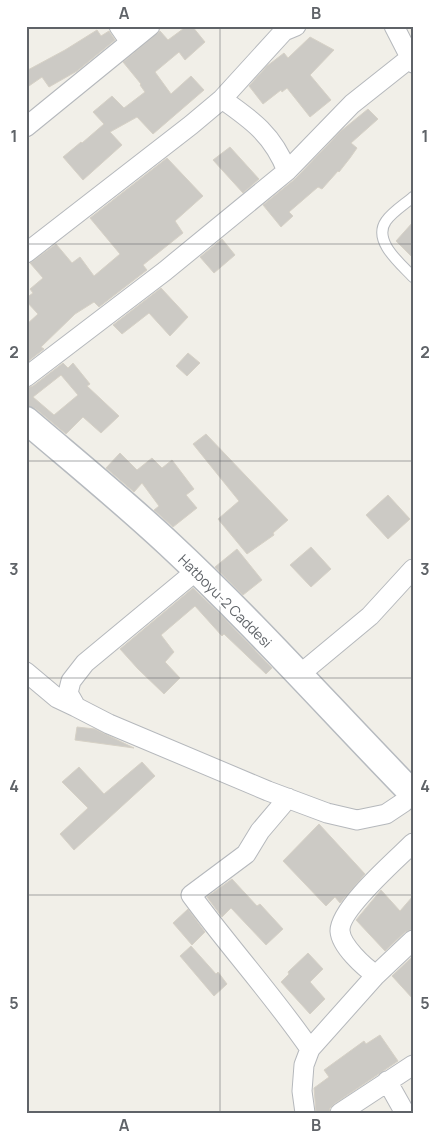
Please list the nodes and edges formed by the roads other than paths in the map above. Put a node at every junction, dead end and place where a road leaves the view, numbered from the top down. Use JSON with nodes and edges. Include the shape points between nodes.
{"nodes":[{"id":1,"x":119,"y":26,"type":"edge"},
{"id":2,"x":150,"y":26,"type":"edge"},
{"id":3,"x":394,"y":26,"type":"edge"},
{"id":4,"x":287,"y":28,"type":"edge"},
{"id":5,"x":130,"y":42,"type":"junction"},
{"id":6,"x":411,"y":61,"type":"edge"},
{"id":7,"x":222,"y":99,"type":"junction"},
{"id":8,"x":26,"y":127,"type":"edge"},
{"id":9,"x":287,"y":171,"type":"junction"},
{"id":10,"x":413,"y":197,"type":"edge"},
{"id":11,"x":26,"y":254,"type":"edge"},
{"id":12,"x":413,"y":277,"type":"edge"},
{"id":13,"x":26,"y":377,"type":"edge"},
{"id":14,"x":26,"y":420,"type":"edge"},
{"id":15,"x":413,"y":569,"type":"edge"},
{"id":16,"x":196,"y":571,"type":"junction"},
{"id":17,"x":26,"y":672,"type":"edge"},
{"id":18,"x":299,"y":675,"type":"junction"},
{"id":19,"x":76,"y":707,"type":"junction"},
{"id":20,"x":412,"y":794,"type":"edge"},
{"id":21,"x":288,"y":798,"type":"junction"},
{"id":22,"x":413,"y":843,"type":"edge"},
{"id":23,"x":413,"y":940,"type":"edge"},
{"id":24,"x":376,"y":975,"type":"junction"},
{"id":25,"x":310,"y":1048,"type":"junction"},
{"id":26,"x":413,"y":1064,"type":"edge"},
{"id":27,"x":387,"y":1082,"type":"junction"},
{"id":28,"x":305,"y":1113,"type":"edge"},
{"id":29,"x":340,"y":1113,"type":"edge"},
{"id":30,"x":405,"y":1113,"type":"edge"}],
"edges":[{"from":1,"to":5,"type":"street"},
{"from":2,"to":5,"type":"street"},
{"from":3,"to":6,"type":"street"},
{"from":4,"to":7,"type":"street"},
{"from":5,"to":8,"type":"street"},
{"from":6,"to":9,"type":"street","via":[[352,104]]},
{"from":7,"to":9,"type":"street","via":[[268,137],[280,153]]},
{"from":7,"to":11,"type":"street"},
{"from":9,"to":13,"type":"street","via":[[165,271]]},
{"from":10,"to":12,"type":"lane","via":[[386,221],[383,234],[388,251]]},
{"from":14,"to":16,"type":"main road","name":"Hatboyu-2 Caddesi"},
{"from":15,"to":18,"type":"street","via":[[370,616]]},
{"from":16,"to":18,"type":"main road","name":"Hatboyu-2 Caddesi"},
{"from":16,"to":19,"type":"street","via":[[86,663],[71,681],[68,693]]},
{"from":17,"to":19,"type":"street","via":[[57,698]]},
{"from":18,"to":20,"type":"main road","name":"Hatboyu-2 Caddesi"},
{"from":19,"to":21,"type":"street","via":[[109,724]]},
{"from":20,"to":21,"type":"street","via":[[386,814],[357,820]]},
{"from":21,"to":25,"type":"street","via":[[260,831],[246,854],[191,895]]},
{"from":22,"to":24,"type":"street","via":[[345,914],[340,931],[345,944],[364,967]]},
{"from":23,"to":24,"type":"street"},
{"from":24,"to":25,"type":"street"},
{"from":25,"to":28,"type":"street","via":[[304,1065],[302,1091]]},
{"from":26,"to":27,"type":"street"},
{"from":27,"to":29,"type":"street"},
{"from":27,"to":30,"type":"street"}]}
